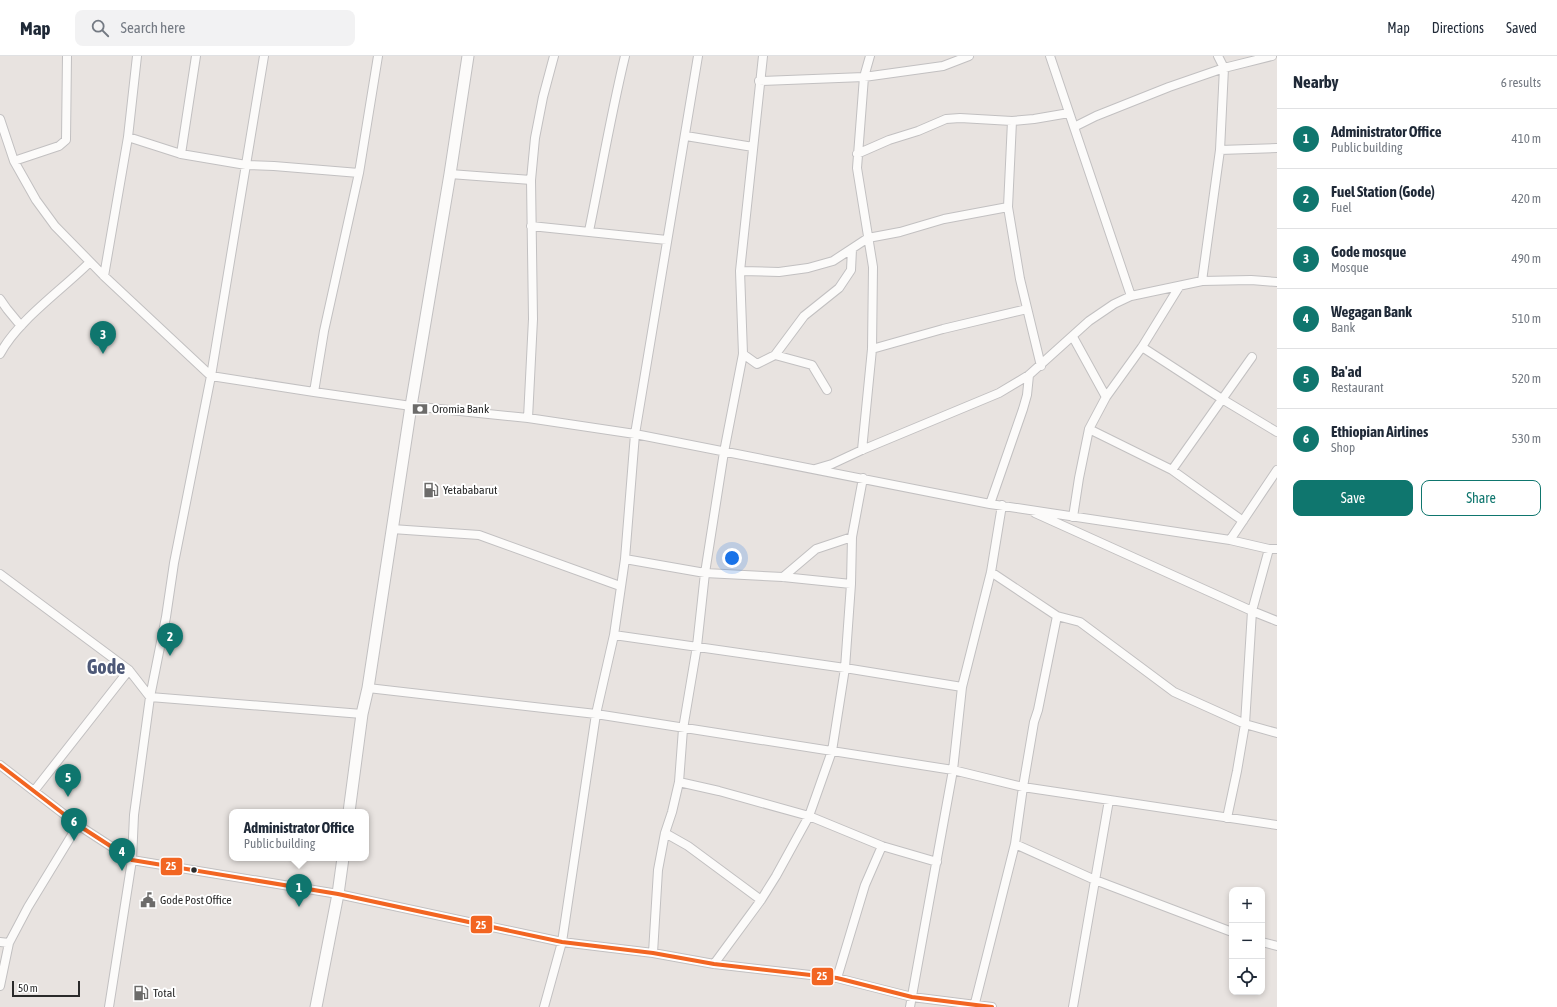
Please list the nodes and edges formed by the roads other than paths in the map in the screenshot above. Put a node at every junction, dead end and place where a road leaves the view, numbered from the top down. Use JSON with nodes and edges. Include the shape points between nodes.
{"nodes":[{"id":1,"x":67,"y":56,"type":"edge"},
{"id":2,"x":137,"y":56,"type":"edge"},
{"id":3,"x":196,"y":56,"type":"edge"},
{"id":4,"x":264,"y":56,"type":"edge"},
{"id":5,"x":378,"y":56,"type":"edge"},
{"id":6,"x":468,"y":56,"type":"edge"},
{"id":7,"x":554,"y":56,"type":"edge"},
{"id":8,"x":625,"y":56,"type":"edge"},
{"id":9,"x":698,"y":56,"type":"edge"},
{"id":10,"x":763,"y":56,"type":"edge"},
{"id":11,"x":870,"y":56,"type":"edge"},
{"id":12,"x":969,"y":56,"type":"edge"},
{"id":13,"x":1050,"y":56,"type":"edge"},
{"id":14,"x":1218,"y":56,"type":"edge"},
{"id":15,"x":1272,"y":56,"type":"edge"},
{"id":16,"x":1224,"y":68,"type":"junction"},
{"id":17,"x":864,"y":77,"type":"junction"},
{"id":18,"x":759,"y":81,"type":"junction"},
{"id":19,"x":1069,"y":114,"type":"junction"},
{"id":20,"x":0,"y":119,"type":"edge"},
{"id":21,"x":1012,"y":120,"type":"junction"},
{"id":22,"x":1074,"y":127,"type":"junction"},
{"id":23,"x":686,"y":136,"type":"junction"},
{"id":24,"x":128,"y":137,"type":"junction"},
{"id":25,"x":753,"y":147,"type":"junction"},
{"id":26,"x":1277,"y":148,"type":"edge"},
{"id":27,"x":1220,"y":150,"type":"junction"},
{"id":28,"x":181,"y":154,"type":"junction"},
{"id":29,"x":857,"y":154,"type":"junction"},
{"id":30,"x":14,"y":161,"type":"junction"},
{"id":31,"x":246,"y":165,"type":"junction"},
{"id":32,"x":359,"y":173,"type":"junction"},
{"id":33,"x":450,"y":174,"type":"junction"},
{"id":34,"x":531,"y":180,"type":"junction"},
{"id":35,"x":1008,"y":207,"type":"junction"},
{"id":36,"x":531,"y":226,"type":"junction"},
{"id":37,"x":589,"y":231,"type":"junction"},
{"id":38,"x":868,"y":238,"type":"junction"},
{"id":39,"x":667,"y":240,"type":"junction"},
{"id":40,"x":852,"y":249,"type":"junction"},
{"id":41,"x":90,"y":262,"type":"junction"},
{"id":42,"x":740,"y":271,"type":"junction"},
{"id":43,"x":104,"y":276,"type":"junction"},
{"id":44,"x":1202,"y":281,"type":"junction"},
{"id":45,"x":1277,"y":282,"type":"edge"},
{"id":46,"x":1179,"y":287,"type":"junction"},
{"id":47,"x":1131,"y":296,"type":"junction"},
{"id":48,"x":0,"y":299,"type":"edge"},
{"id":49,"x":1027,"y":309,"type":"junction"},
{"id":50,"x":21,"y":326,"type":"junction"},
{"id":51,"x":1073,"y":337,"type":"junction"},
{"id":52,"x":1142,"y":347,"type":"junction"},
{"id":53,"x":872,"y":349,"type":"junction"},
{"id":54,"x":0,"y":354,"type":"edge"},
{"id":55,"x":743,"y":354,"type":"junction"},
{"id":56,"x":776,"y":355,"type":"junction"},
{"id":57,"x":1252,"y":357,"type":"dead end"},
{"id":58,"x":1041,"y":366,"type":"junction"},
{"id":59,"x":211,"y":376,"type":"junction"},
{"id":60,"x":1029,"y":376,"type":"junction"},
{"id":61,"x":827,"y":390,"type":"dead end"},
{"id":62,"x":314,"y":392,"type":"junction"},
{"id":63,"x":1106,"y":397,"type":"junction"},
{"id":64,"x":1222,"y":399,"type":"junction"},
{"id":65,"x":412,"y":406,"type":"junction"},
{"id":66,"x":528,"y":418,"type":"junction"},
{"id":67,"x":1089,"y":429,"type":"junction"},
{"id":68,"x":1277,"y":432,"type":"edge"},
{"id":69,"x":635,"y":434,"type":"junction"},
{"id":70,"x":862,"y":450,"type":"junction"},
{"id":71,"x":724,"y":452,"type":"junction"},
{"id":72,"x":812,"y":469,"type":"junction"},
{"id":73,"x":1172,"y":470,"type":"junction"},
{"id":74,"x":1277,"y":470,"type":"edge"},
{"id":75,"x":863,"y":478,"type":"junction"},
{"id":76,"x":990,"y":504,"type":"junction"},
{"id":77,"x":1002,"y":506,"type":"junction"},
{"id":78,"x":1024,"y":508,"type":"junction"},
{"id":79,"x":1073,"y":516,"type":"junction"},
{"id":80,"x":1243,"y":522,"type":"junction"},
{"id":81,"x":392,"y":529,"type":"junction"},
{"id":82,"x":852,"y":537,"type":"junction"},
{"id":83,"x":1230,"y":540,"type":"junction"},
{"id":84,"x":1273,"y":549,"type":"edge"},
{"id":85,"x":625,"y":559,"type":"junction"},
{"id":86,"x":991,"y":572,"type":"junction"},
{"id":87,"x":706,"y":573,"type":"junction"},
{"id":88,"x":0,"y":574,"type":"edge"},
{"id":89,"x":782,"y":577,"type":"junction"},
{"id":90,"x":851,"y":584,"type":"junction"},
{"id":91,"x":620,"y":586,"type":"junction"},
{"id":92,"x":1252,"y":612,"type":"junction"},
{"id":93,"x":1057,"y":616,"type":"junction"},
{"id":94,"x":1277,"y":621,"type":"edge"},
{"id":95,"x":614,"y":635,"type":"junction"},
{"id":96,"x":697,"y":646,"type":"junction"},
{"id":97,"x":845,"y":668,"type":"junction"},
{"id":98,"x":129,"y":670,"type":"junction"},
{"id":99,"x":962,"y":687,"type":"junction"},
{"id":100,"x":368,"y":688,"type":"junction"},
{"id":101,"x":150,"y":697,"type":"junction"},
{"id":102,"x":362,"y":714,"type":"junction"},
{"id":103,"x":596,"y":714,"type":"junction"},
{"id":104,"x":1244,"y":724,"type":"junction"},
{"id":105,"x":683,"y":728,"type":"junction"},
{"id":106,"x":1277,"y":733,"type":"edge"},
{"id":107,"x":832,"y":751,"type":"junction"},
{"id":108,"x":0,"y":765,"type":"edge"},
{"id":109,"x":953,"y":770,"type":"junction"},
{"id":110,"x":679,"y":782,"type":"junction"},
{"id":111,"x":1023,"y":787,"type":"junction"},
{"id":112,"x":34,"y":791,"type":"junction"},
{"id":113,"x":1109,"y":800,"type":"junction"},
{"id":114,"x":349,"y":809,"type":"edge"},
{"id":115,"x":809,"y":816,"type":"junction"},
{"id":116,"x":1227,"y":818,"type":"junction"},
{"id":117,"x":78,"y":825,"type":"junction"},
{"id":118,"x":1277,"y":825,"type":"edge"},
{"id":119,"x":665,"y":833,"type":"junction"},
{"id":120,"x":1015,"y":844,"type":"junction"},
{"id":121,"x":882,"y":846,"type":"junction"},
{"id":122,"x":132,"y":860,"type":"junction"},
{"id":123,"x":343,"y":861,"type":"edge"},
{"id":124,"x":937,"y":862,"type":"junction"},
{"id":125,"x":1095,"y":880,"type":"junction"},
{"id":126,"x":338,"y":894,"type":"junction"},
{"id":127,"x":761,"y":900,"type":"junction"},
{"id":128,"x":1229,"y":931,"type":"edge"},
{"id":129,"x":0,"y":942,"type":"edge"},
{"id":130,"x":9,"y":942,"type":"junction"},
{"id":131,"x":562,"y":942,"type":"junction"},
{"id":132,"x":1265,"y":943,"type":"edge"},
{"id":133,"x":1277,"y":946,"type":"edge"},
{"id":134,"x":652,"y":953,"type":"junction"},
{"id":135,"x":714,"y":964,"type":"junction"},
{"id":136,"x":837,"y":978,"type":"junction"},
{"id":137,"x":0,"y":986,"type":"edge"},
{"id":138,"x":912,"y":997,"type":"junction"},
{"id":139,"x":975,"y":1005,"type":"edge"},
{"id":140,"x":109,"y":1007,"type":"edge"},
{"id":141,"x":316,"y":1007,"type":"edge"},
{"id":142,"x":544,"y":1007,"type":"edge"},
{"id":143,"x":910,"y":1007,"type":"edge"},
{"id":144,"x":992,"y":1007,"type":"edge"},
{"id":145,"x":1073,"y":1007,"type":"edge"}],
"edges":[{"from":1,"to":30,"type":"street","via":[[66,140],[59,146]]},
{"from":2,"to":24,"type":"street"},
{"from":3,"to":28,"type":"street"},
{"from":4,"to":31,"type":"street"},
{"from":5,"to":32,"type":"street"},
{"from":6,"to":33,"type":"street"},
{"from":7,"to":34,"type":"street","via":[[535,138]]},
{"from":8,"to":37,"type":"street"},
{"from":9,"to":23,"type":"street"},
{"from":10,"to":18,"type":"street"},
{"from":11,"to":17,"type":"street"},
{"from":12,"to":17,"type":"street","via":[[943,66]]},
{"from":13,"to":19,"type":"street"},
{"from":14,"to":16,"type":"street"},
{"from":15,"to":16,"type":"street"},
{"from":16,"to":22,"type":"street","via":[[1169,87]]},
{"from":16,"to":27,"type":"street"},
{"from":17,"to":18,"type":"street"},
{"from":17,"to":29,"type":"street"},
{"from":18,"to":25,"type":"street"},
{"from":19,"to":21,"type":"street"},
{"from":19,"to":22,"type":"street"},
{"from":20,"to":30,"type":"street"},
{"from":21,"to":29,"type":"street","via":[[946,120]]},
{"from":21,"to":35,"type":"street"},
{"from":22,"to":47,"type":"street"},
{"from":23,"to":25,"type":"street"},
{"from":23,"to":39,"type":"street"},
{"from":24,"to":28,"type":"street"},
{"from":24,"to":43,"type":"street"},
{"from":25,"to":42,"type":"street"},
{"from":26,"to":27,"type":"street"},
{"from":27,"to":44,"type":"street"},
{"from":28,"to":31,"type":"street"},
{"from":29,"to":38,"type":"street"},
{"from":30,"to":41,"type":"street","via":[[40,207]]},
{"from":31,"to":32,"type":"street"},
{"from":31,"to":59,"type":"street"},
{"from":32,"to":62,"type":"street","via":[[324,332]]},
{"from":33,"to":34,"type":"street"},
{"from":33,"to":65,"type":"street"},
{"from":34,"to":36,"type":"street"},
{"from":35,"to":38,"type":"street","via":[[944,219]]},
{"from":35,"to":49,"type":"street"},
{"from":36,"to":37,"type":"street"},
{"from":36,"to":66,"type":"street","via":[[533,319]]},
{"from":37,"to":39,"type":"street"},
{"from":38,"to":40,"type":"street"},
{"from":38,"to":53,"type":"street","via":[[873,267]]},
{"from":39,"to":69,"type":"street"},
{"from":40,"to":42,"type":"street","via":[[833,261],[808,268],[779,272]]},
{"from":40,"to":56,"type":"street","via":[[851,270],[839,288],[804,316]]},
{"from":41,"to":43,"type":"street"},
{"from":41,"to":50,"type":"street"},
{"from":42,"to":55,"type":"street"},
{"from":43,"to":59,"type":"street"},
{"from":44,"to":45,"type":"street"},
{"from":44,"to":46,"type":"street"},
{"from":46,"to":47,"type":"street"},
{"from":46,"to":52,"type":"street"},
{"from":47,"to":51,"type":"street","via":[[1089,321]]},
{"from":48,"to":50,"type":"street"},
{"from":49,"to":53,"type":"street"},
{"from":49,"to":58,"type":"street"},
{"from":50,"to":54,"type":"street"},
{"from":51,"to":58,"type":"street"},
{"from":51,"to":63,"type":"street"},
{"from":52,"to":63,"type":"street"},
{"from":52,"to":64,"type":"street"},
{"from":53,"to":70,"type":"street"},
{"from":55,"to":56,"type":"street","via":[[757,364]]},
{"from":55,"to":71,"type":"street"},
{"from":56,"to":61,"type":"street","via":[[812,365]]},
{"from":57,"to":64,"type":"street"},
{"from":58,"to":60,"type":"street"},
{"from":59,"to":62,"type":"street"},
{"from":59,"to":101,"type":"street"},
{"from":60,"to":70,"type":"street","via":[[998,393]]},
{"from":60,"to":76,"type":"street","via":[[1023,409]]},
{"from":62,"to":65,"type":"street"},
{"from":63,"to":67,"type":"street"},
{"from":64,"to":68,"type":"street"},
{"from":64,"to":73,"type":"street"},
{"from":65,"to":66,"type":"street"},
{"from":65,"to":81,"type":"street"},
{"from":66,"to":69,"type":"street"},
{"from":67,"to":73,"type":"street"},
{"from":67,"to":79,"type":"street"},
{"from":69,"to":71,"type":"street"},
{"from":69,"to":85,"type":"street"},
{"from":70,"to":72,"type":"street","via":[[832,464]]},
{"from":71,"to":72,"type":"street"},
{"from":71,"to":87,"type":"street"},
{"from":72,"to":75,"type":"street"},
{"from":73,"to":80,"type":"street"},
{"from":74,"to":80,"type":"street"},
{"from":75,"to":76,"type":"street"},
{"from":75,"to":82,"type":"street"},
{"from":76,"to":77,"type":"street"},
{"from":77,"to":78,"type":"street"},
{"from":77,"to":86,"type":"street"},
{"from":78,"to":79,"type":"street"},
{"from":78,"to":92,"type":"street"},
{"from":79,"to":83,"type":"street"},
{"from":80,"to":83,"type":"street"},
{"from":81,"to":91,"type":"street","via":[[479,535]]},
{"from":81,"to":100,"type":"street"},
{"from":82,"to":89,"type":"street","via":[[816,549]]},
{"from":82,"to":90,"type":"street"},
{"from":83,"to":84,"type":"street"},
{"from":84,"to":92,"type":"street"},
{"from":85,"to":87,"type":"street"},
{"from":85,"to":91,"type":"street"},
{"from":86,"to":93,"type":"street"},
{"from":86,"to":99,"type":"street"},
{"from":87,"to":89,"type":"street"},
{"from":87,"to":96,"type":"street"},
{"from":88,"to":98,"type":"street"},
{"from":89,"to":90,"type":"street"},
{"from":90,"to":97,"type":"street"},
{"from":91,"to":95,"type":"street"},
{"from":92,"to":94,"type":"street"},
{"from":92,"to":104,"type":"street"},
{"from":93,"to":104,"type":"street","via":[[1080,622],[1174,692]]},
{"from":93,"to":111,"type":"street"},
{"from":95,"to":96,"type":"street"},
{"from":95,"to":103,"type":"street"},
{"from":96,"to":97,"type":"street"},
{"from":96,"to":105,"type":"street"},
{"from":97,"to":99,"type":"street"},
{"from":97,"to":107,"type":"street"},
{"from":98,"to":101,"type":"street"},
{"from":98,"to":112,"type":"street"},
{"from":99,"to":109,"type":"street"},
{"from":100,"to":102,"type":"street"},
{"from":100,"to":103,"type":"street"},
{"from":101,"to":102,"type":"street"},
{"from":101,"to":122,"type":"street","via":[[134,815]]},
{"from":102,"to":114,"type":"street"},
{"from":103,"to":105,"type":"street"},
{"from":103,"to":131,"type":"street"},
{"from":104,"to":106,"type":"street"},
{"from":104,"to":116,"type":"street"},
{"from":105,"to":107,"type":"street"},
{"from":105,"to":110,"type":"street"},
{"from":107,"to":109,"type":"street"},
{"from":107,"to":115,"type":"street"},
{"from":108,"to":112,"type":"street"},
{"from":109,"to":111,"type":"street"},
{"from":109,"to":124,"type":"street"},
{"from":110,"to":115,"type":"street"},
{"from":110,"to":119,"type":"street"},
{"from":111,"to":113,"type":"street"},
{"from":111,"to":120,"type":"street"},
{"from":112,"to":117,"type":"street"},
{"from":113,"to":116,"type":"street"},
{"from":113,"to":125,"type":"street"},
{"from":115,"to":121,"type":"street"},
{"from":115,"to":127,"type":"street"},
{"from":116,"to":118,"type":"street"},
{"from":117,"to":122,"type":"street"},
{"from":117,"to":130,"type":"street"},
{"from":119,"to":127,"type":"street","via":[[688,846]]},
{"from":119,"to":134,"type":"street","via":[[658,870]]},
{"from":120,"to":125,"type":"street"},
{"from":120,"to":139,"type":"street"},
{"from":121,"to":124,"type":"street"},
{"from":121,"to":136,"type":"street","via":[[865,885]]},
{"from":122,"to":126,"type":"street"},
{"from":122,"to":140,"type":"street"},
{"from":123,"to":126,"type":"street"},
{"from":124,"to":138,"type":"street"},
{"from":125,"to":128,"type":"street"},
{"from":125,"to":145,"type":"street"},
{"from":126,"to":131,"type":"street"},
{"from":126,"to":141,"type":"street"},
{"from":127,"to":135,"type":"street"},
{"from":129,"to":130,"type":"street"},
{"from":130,"to":137,"type":"street"},
{"from":131,"to":134,"type":"street"},
{"from":131,"to":142,"type":"street"},
{"from":132,"to":133,"type":"street"},
{"from":134,"to":135,"type":"street"},
{"from":135,"to":136,"type":"street"},
{"from":136,"to":138,"type":"street"},
{"from":138,"to":139,"type":"street"},
{"from":138,"to":143,"type":"street"},
{"from":139,"to":144,"type":"street"}]}
